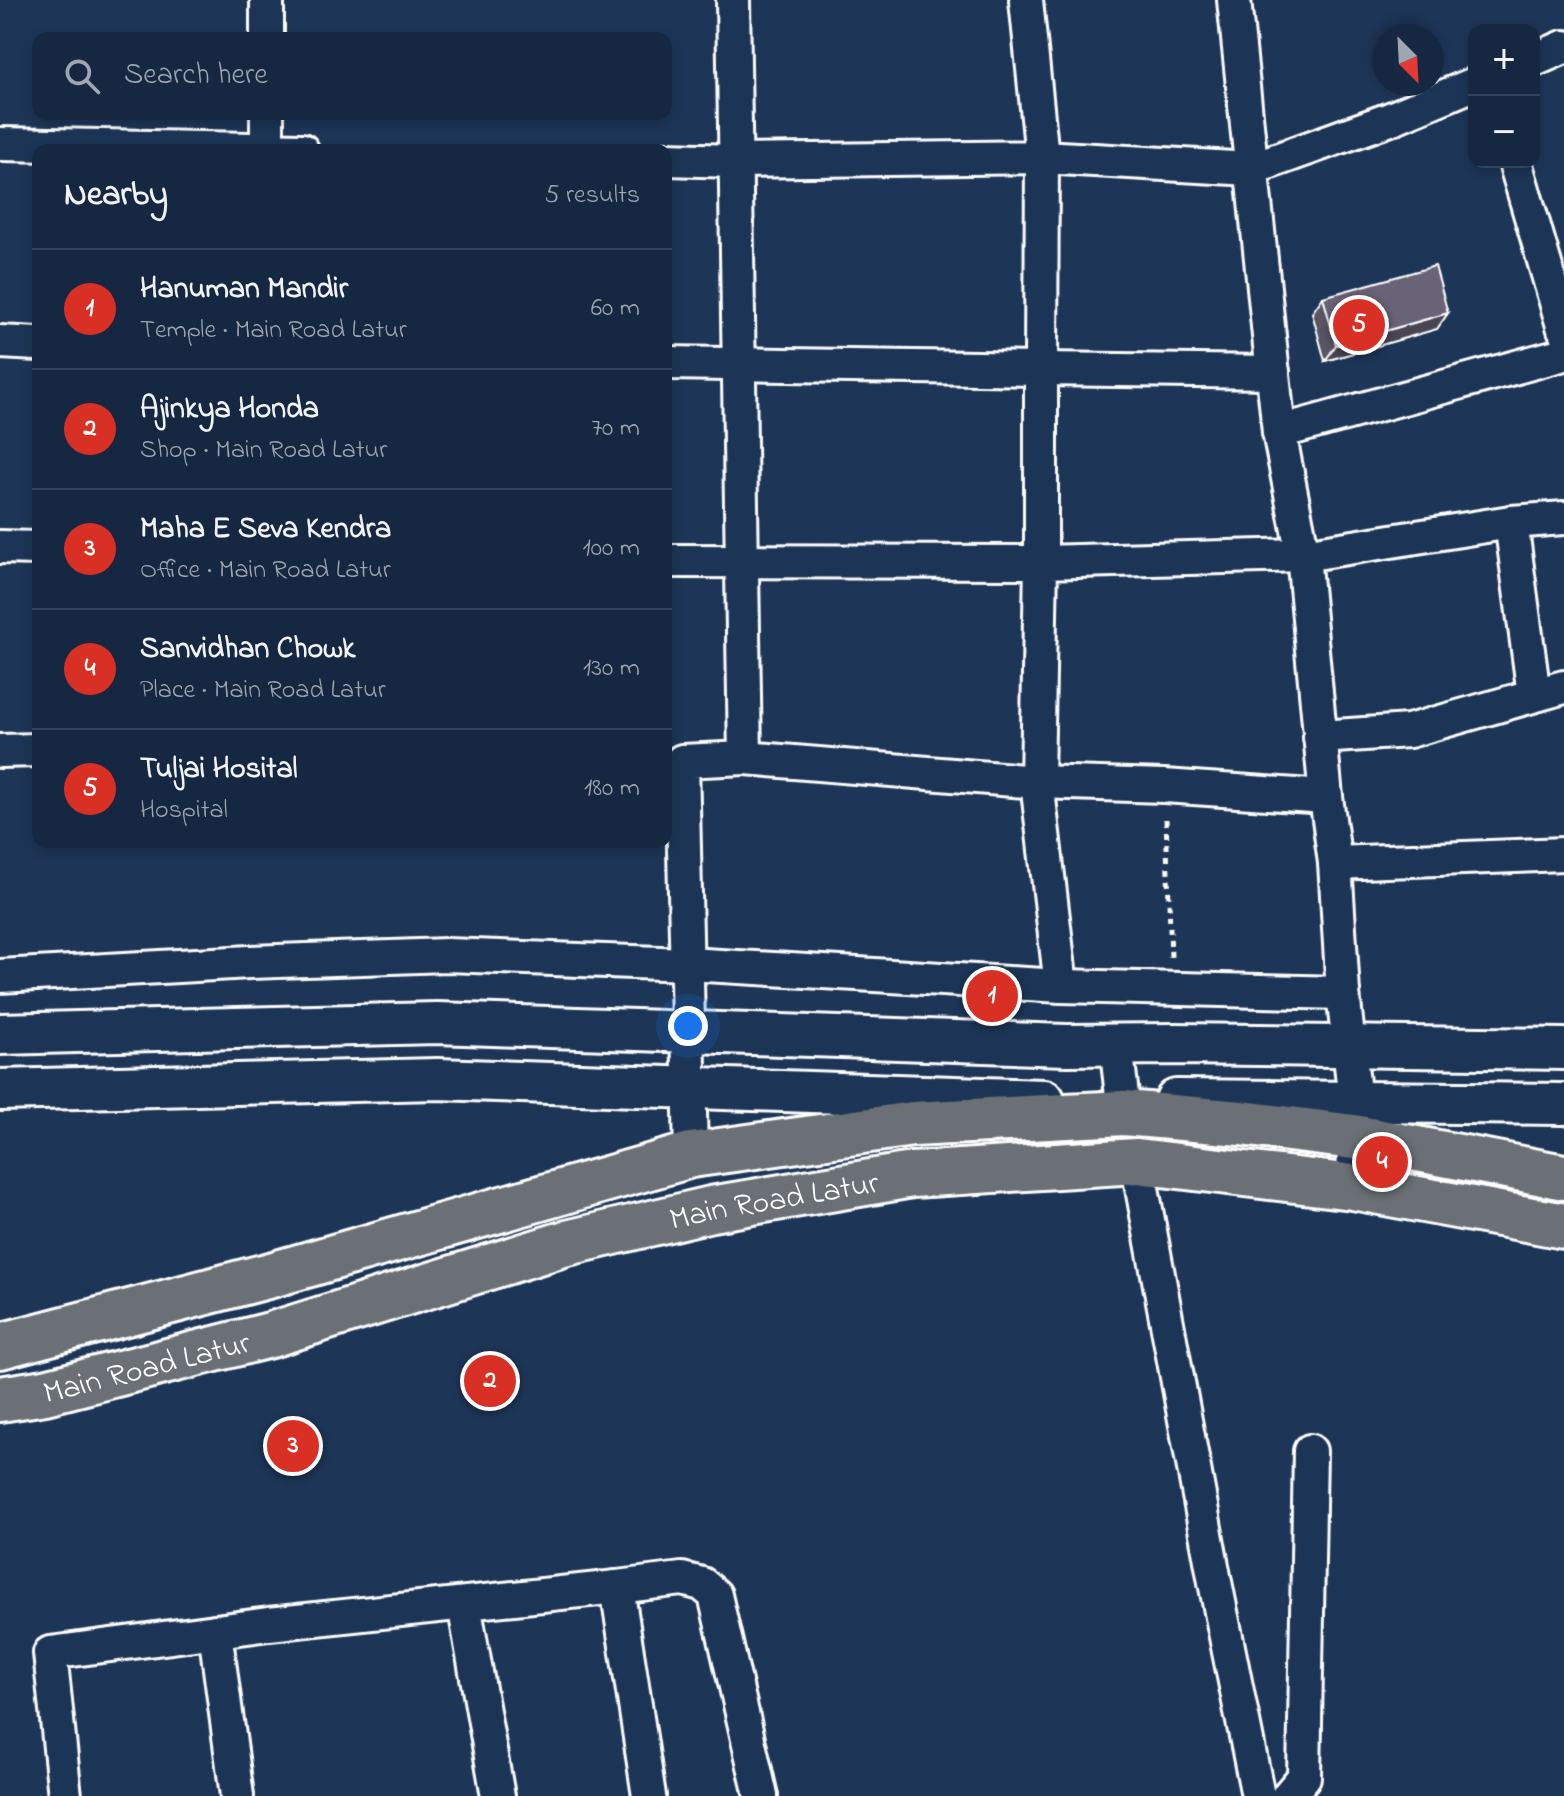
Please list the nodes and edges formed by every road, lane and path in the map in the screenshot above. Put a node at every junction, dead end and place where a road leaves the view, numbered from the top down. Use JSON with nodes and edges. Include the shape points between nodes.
{"nodes":[{"id":1,"x":267,"y":0,"type":"edge"},
{"id":2,"x":733,"y":0,"type":"edge"},
{"id":3,"x":1026,"y":0,"type":"edge"},
{"id":4,"x":1234,"y":0,"type":"edge"},
{"id":5,"x":267,"y":32,"type":"edge"},
{"id":6,"x":1564,"y":47,"type":"edge"},
{"id":7,"x":1540,"y":57,"type":"edge"},
{"id":8,"x":1468,"y":86,"type":"edge"},
{"id":9,"x":267,"y":120,"type":"edge"},
{"id":10,"x":0,"y":144,"type":"edge"},
{"id":11,"x":267,"y":144,"type":"edge"},
{"id":12,"x":32,"y":145,"type":"edge"},
{"id":13,"x":1042,"y":157,"type":"junction"},
{"id":14,"x":672,"y":159,"type":"edge"},
{"id":15,"x":735,"y":161,"type":"junction"},
{"id":16,"x":1517,"y":168,"type":"edge"},
{"id":17,"x":1251,"y":169,"type":"junction"},
{"id":18,"x":1564,"y":329,"type":"edge"},
{"id":19,"x":0,"y":342,"type":"edge"},
{"id":20,"x":32,"y":344,"type":"edge"},
{"id":21,"x":1564,"y":354,"type":"edge"},
{"id":22,"x":672,"y":363,"type":"edge"},
{"id":23,"x":737,"y":365,"type":"junction"},
{"id":24,"x":1041,"y":369,"type":"junction"},
{"id":25,"x":1273,"y":372,"type":"junction"},
{"id":26,"x":1279,"y":432,"type":"junction"},
{"id":27,"x":1564,"y":518,"type":"edge"},
{"id":28,"x":1511,"y":522,"type":"junction"},
{"id":29,"x":0,"y":547,"type":"edge"},
{"id":30,"x":32,"y":548,"type":"edge"},
{"id":31,"x":1303,"y":555,"type":"junction"},
{"id":32,"x":672,"y":561,"type":"edge"},
{"id":33,"x":741,"y":561,"type":"junction"},
{"id":34,"x":1041,"y":562,"type":"junction"},
{"id":35,"x":1549,"y":691,"type":"edge"},
{"id":36,"x":1320,"y":737,"type":"junction"},
{"id":37,"x":32,"y":750,"type":"edge"},
{"id":38,"x":0,"y":751,"type":"edge"},
{"id":39,"x":745,"y":758,"type":"junction"},
{"id":40,"x":674,"y":762,"type":"edge"},
{"id":41,"x":1037,"y":782,"type":"junction"},
{"id":42,"x":1164,"y":786,"type":"junction"},
{"id":43,"x":1326,"y":797,"type":"junction"},
{"id":44,"x":1564,"y":854,"type":"edge"},
{"id":45,"x":1335,"y":863,"type":"junction"},
{"id":46,"x":687,"y":964,"type":"junction"},
{"id":47,"x":0,"y":976,"type":"edge"},
{"id":48,"x":1061,"y":986,"type":"junction"},
{"id":49,"x":1172,"y":989,"type":"junction"},
{"id":50,"x":1343,"y":993,"type":"junction"},
{"id":51,"x":690,"y":1032,"type":"junction"},
{"id":52,"x":0,"y":1034,"type":"edge"},
{"id":53,"x":1116,"y":1044,"type":"junction"},
{"id":54,"x":1349,"y":1047,"type":"junction"},
{"id":55,"x":1564,"y":1049,"type":"edge"},
{"id":56,"x":688,"y":1088,"type":"junction"},
{"id":57,"x":0,"y":1090,"type":"edge"},
{"id":58,"x":1564,"y":1104,"type":"edge"},
{"id":59,"x":1123,"y":1107,"type":"junction"},
{"id":60,"x":1354,"y":1119,"type":"junction"},
{"id":61,"x":691,"y":1155,"type":"junction"},
{"id":62,"x":1137,"y":1161,"type":"junction"},
{"id":63,"x":1564,"y":1177,"type":"edge"},
{"id":64,"x":1353,"y":1187,"type":"junction"},
{"id":65,"x":1564,"y":1226,"type":"edge"},
{"id":66,"x":0,"y":1346,"type":"edge"},
{"id":67,"x":0,"y":1399,"type":"edge"},
{"id":68,"x":1310,"y":1451,"type":"dead end"},
{"id":69,"x":617,"y":1587,"type":"junction"},
{"id":70,"x":464,"y":1604,"type":"junction"},
{"id":71,"x":215,"y":1631,"type":"junction"},
{"id":72,"x":65,"y":1796,"type":"edge"},
{"id":73,"x":237,"y":1796,"type":"edge"},
{"id":74,"x":498,"y":1796,"type":"edge"},
{"id":75,"x":649,"y":1796,"type":"edge"},
{"id":76,"x":761,"y":1796,"type":"edge"},
{"id":77,"x":1258,"y":1796,"type":"edge"},
{"id":78,"x":1288,"y":1796,"type":"edge"}],
"edges":[{"from":1,"to":5,"type":"street"},
{"from":2,"to":15,"type":"street"},
{"from":3,"to":13,"type":"street"},
{"from":4,"to":17,"type":"street"},
{"from":6,"to":7,"type":"street"},
{"from":8,"to":17,"type":"street"},
{"from":9,"to":11,"type":"street"},
{"from":10,"to":12,"type":"street"},
{"from":13,"to":15,"type":"street"},
{"from":13,"to":17,"type":"street"},
{"from":13,"to":24,"type":"street"},
{"from":14,"to":15,"type":"street"},
{"from":15,"to":23,"type":"street"},
{"from":16,"to":18,"type":"street"},
{"from":17,"to":25,"type":"street"},
{"from":19,"to":20,"type":"street"},
{"from":21,"to":26,"type":"street"},
{"from":22,"to":23,"type":"street"},
{"from":23,"to":24,"type":"street"},
{"from":23,"to":33,"type":"street"},
{"from":24,"to":25,"type":"street"},
{"from":24,"to":34,"type":"street"},
{"from":25,"to":26,"type":"street"},
{"from":26,"to":31,"type":"street"},
{"from":27,"to":28,"type":"street"},
{"from":28,"to":31,"type":"street"},
{"from":28,"to":35,"type":"street"},
{"from":29,"to":30,"type":"street"},
{"from":31,"to":34,"type":"street"},
{"from":31,"to":36,"type":"street"},
{"from":32,"to":33,"type":"street"},
{"from":33,"to":34,"type":"street"},
{"from":33,"to":39,"type":"street"},
{"from":34,"to":41,"type":"street"},
{"from":35,"to":36,"type":"street","via":[[1409,731]]},
{"from":36,"to":43,"type":"street"},
{"from":37,"to":38,"type":"street"},
{"from":39,"to":40,"type":"street"},
{"from":39,"to":41,"type":"street"},
{"from":40,"to":46,"type":"street"},
{"from":41,"to":42,"type":"street"},
{"from":41,"to":48,"type":"street"},
{"from":42,"to":43,"type":"street"},
{"from":42,"to":49,"type":"path"},
{"from":43,"to":45,"type":"street"},
{"from":44,"to":45,"type":"street"},
{"from":45,"to":50,"type":"street"},
{"from":46,"to":47,"type":"street","via":[[447,955]]},
{"from":46,"to":48,"type":"street"},
{"from":46,"to":51,"type":"street"},
{"from":48,"to":49,"type":"street"},
{"from":49,"to":50,"type":"street"},
{"from":50,"to":54,"type":"street"},
{"from":51,"to":52,"type":"street","via":[[437,1023]]},
{"from":51,"to":53,"type":"street"},
{"from":51,"to":56,"type":"street"},
{"from":53,"to":54,"type":"street"},
{"from":53,"to":59,"type":"street"},
{"from":54,"to":55,"type":"street"},
{"from":54,"to":60,"type":"street"},
{"from":56,"to":57,"type":"street","via":[[437,1079]]},
{"from":56,"to":59,"type":"street"},
{"from":56,"to":61,"type":"street"},
{"from":58,"to":60,"type":"street"},
{"from":59,"to":60,"type":"main road","name":"Main Road Latur","via":[[1241,1123]]},
{"from":59,"to":61,"type":"main road","name":"Main Road Latur","via":[[913,1124]]},
{"from":60,"to":63,"type":"main road","name":"Main Road Latur"},
{"from":60,"to":64,"type":"street"},
{"from":61,"to":66,"type":"main road","name":"Main Road Latur"},
{"from":62,"to":64,"type":"main road","name":"Main Road Latur"},
{"from":62,"to":67,"type":"main road","name":"Main Road Latur","via":[[912,1175],[711,1209],[563,1244],[270,1335]]},
{"from":62,"to":77,"type":"street"},
{"from":64,"to":65,"type":"main road","name":"Main Road Latur"},
{"from":68,"to":78,"type":"street","via":[[1304,1777]]},
{"from":69,"to":70,"type":"street"},
{"from":69,"to":75,"type":"street"},
{"from":69,"to":76,"type":"street","via":[[682,1579],[702,1584],[715,1595]]},
{"from":70,"to":71,"type":"street"},
{"from":70,"to":74,"type":"street"},
{"from":71,"to":72,"type":"street","via":[[50,1653]]},
{"from":71,"to":73,"type":"street"}]}
